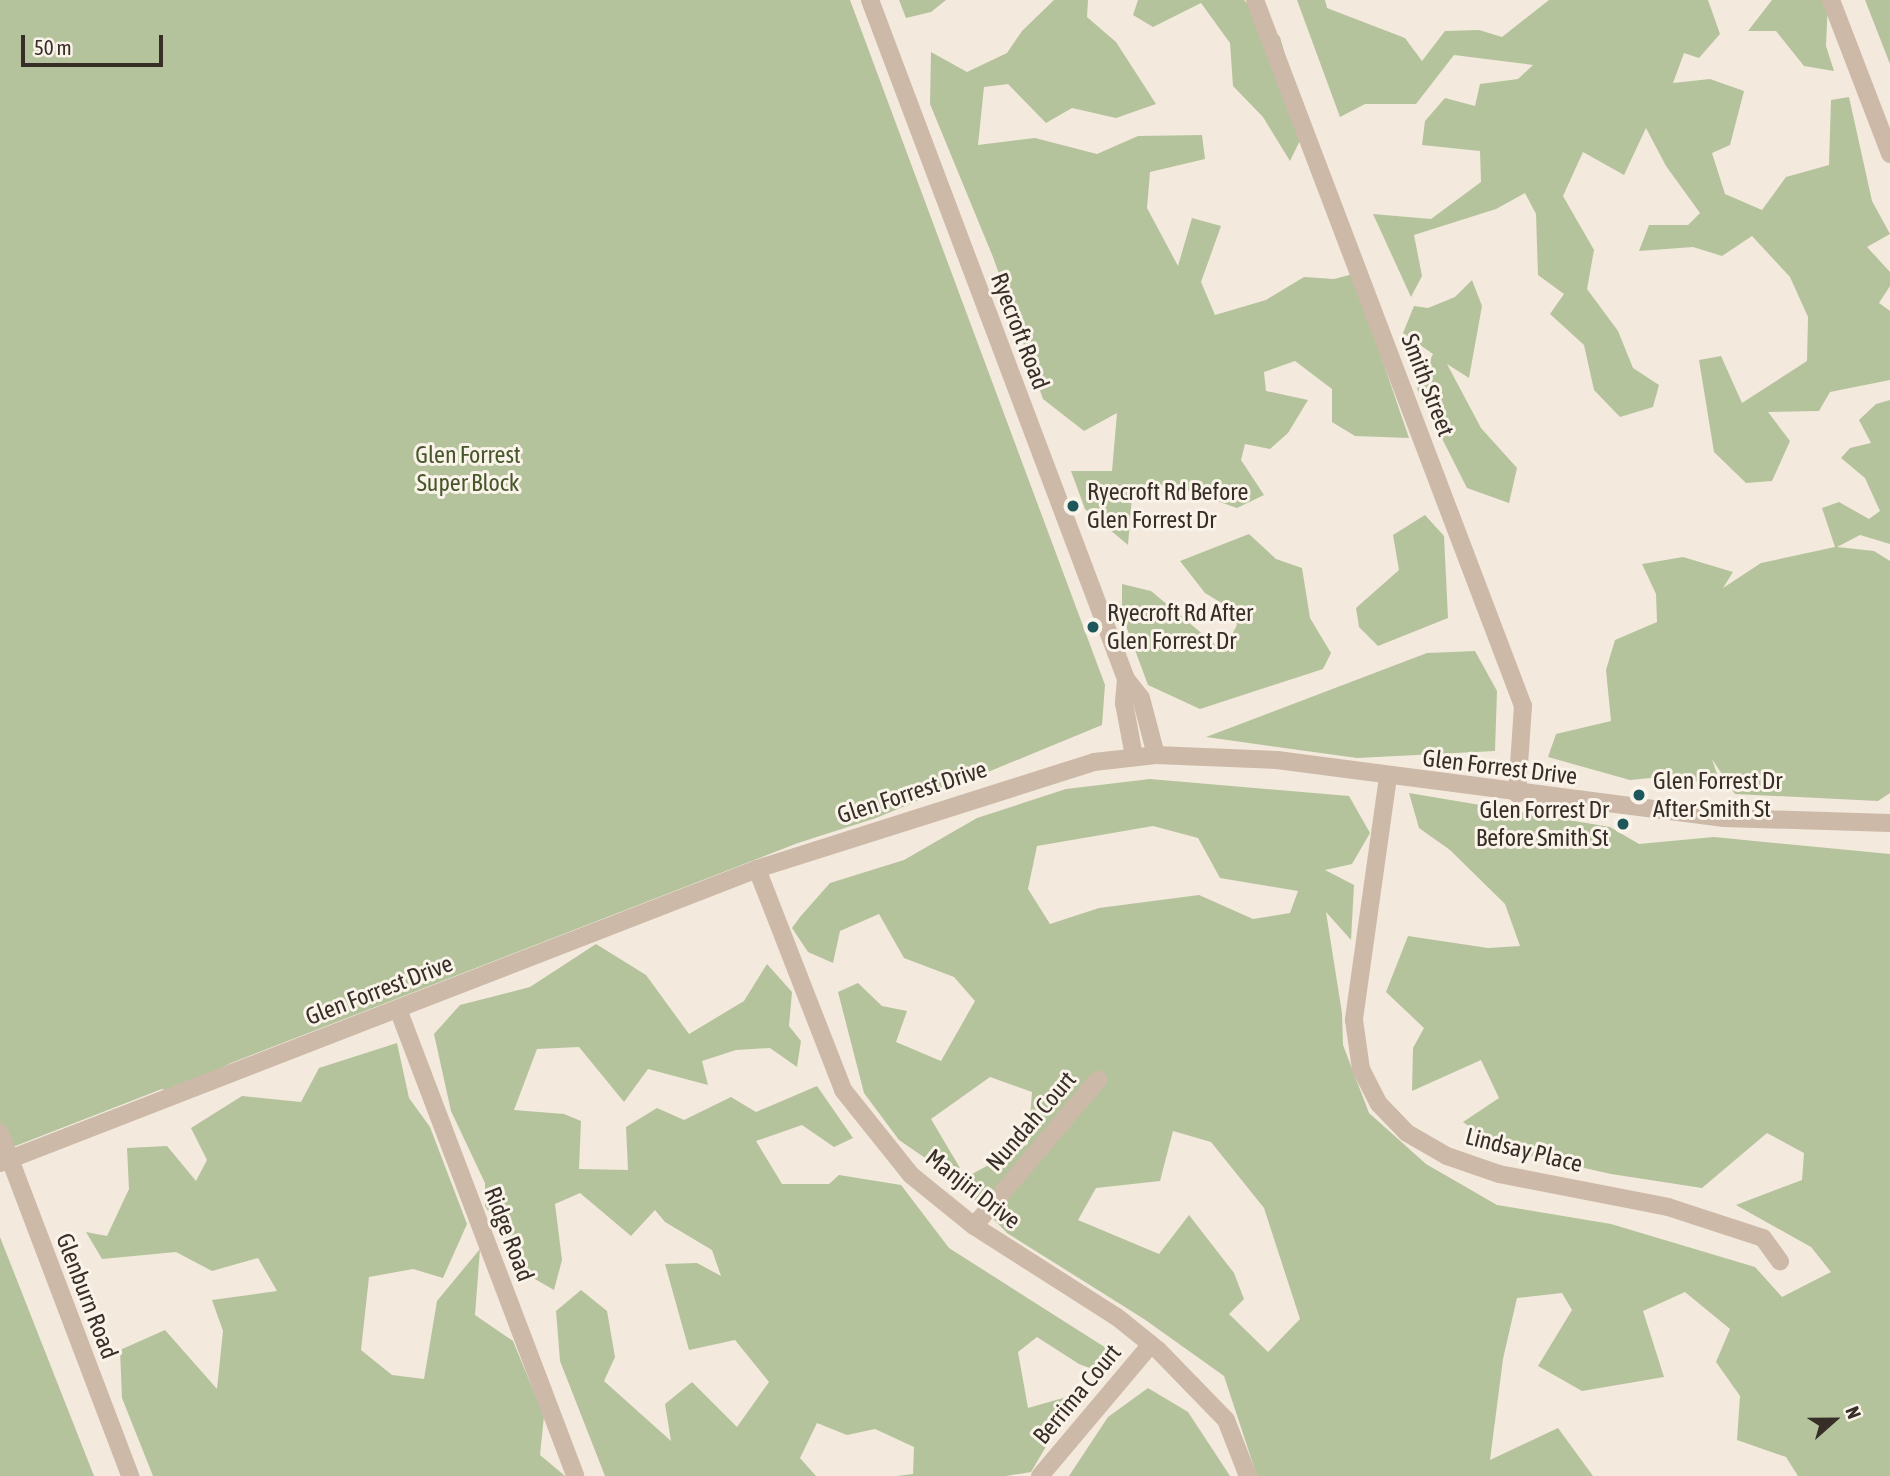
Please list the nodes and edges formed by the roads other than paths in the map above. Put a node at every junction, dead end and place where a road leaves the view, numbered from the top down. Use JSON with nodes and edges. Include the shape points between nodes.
{"nodes":[{"id":1,"x":870,"y":0,"type":"edge"},
{"id":2,"x":1255,"y":0,"type":"edge"},
{"id":3,"x":1831,"y":0,"type":"edge"},
{"id":4,"x":1890,"y":154,"type":"edge"},
{"id":5,"x":1126,"y":679,"type":"junction"},
{"id":6,"x":1156,"y":755,"type":"junction"},
{"id":7,"x":1133,"y":756,"type":"junction"},
{"id":8,"x":1388,"y":778,"type":"junction"},
{"id":9,"x":1517,"y":794,"type":"junction"},
{"id":10,"x":1890,"y":823,"type":"edge"},
{"id":11,"x":757,"y":869,"type":"junction"},
{"id":12,"x":398,"y":1009,"type":"junction"},
{"id":13,"x":1098,"y":1080,"type":"dead end"},
{"id":14,"x":0,"y":1133,"type":"edge"},
{"id":15,"x":4,"y":1161,"type":"edge"},
{"id":16,"x":974,"y":1226,"type":"junction"},
{"id":17,"x":1780,"y":1261,"type":"dead end"},
{"id":18,"x":1151,"y":1344,"type":"junction"},
{"id":19,"x":130,"y":1476,"type":"edge"},
{"id":20,"x":575,"y":1476,"type":"edge"},
{"id":21,"x":1040,"y":1476,"type":"edge"},
{"id":22,"x":1248,"y":1476,"type":"edge"}],
"edges":[{"from":1,"to":5,"type":"street","name":"Ryecroft Road"},
{"from":2,"to":9,"type":"street","name":"Smith Street","via":[[1523,706]]},
{"from":3,"to":4,"type":"street"},
{"from":5,"to":6,"type":"street","name":"Ryecroft Road","via":[[1141,698]]},
{"from":5,"to":7,"type":"street","name":"Ryecroft Road","via":[[1124,703]]},
{"from":6,"to":7,"type":"street","name":"Glen Forrest Drive"},
{"from":6,"to":8,"type":"street","name":"Glen Forrest Drive","via":[[1277,760]]},
{"from":7,"to":11,"type":"street","name":"Glen Forrest Drive","via":[[1053,772]]},
{"from":8,"to":9,"type":"street","name":"Glen Forrest Drive"},
{"from":8,"to":17,"type":"street","name":"Lindsay Place","via":[[1354,1020],[1361,1069],[1379,1104],[1407,1133],[1447,1156],[1499,1174],[1668,1207],[1763,1238]]},
{"from":9,"to":10,"type":"street","name":"Glen Forrest Drive","via":[[1724,818]]},
{"from":11,"to":12,"type":"street","name":"Glen Forrest Drive"},
{"from":11,"to":16,"type":"street","name":"Manjiri Drive","via":[[843,1090],[911,1175]]},
{"from":12,"to":15,"type":"street","name":"Glen Forrest Drive"},
{"from":12,"to":20,"type":"street","name":"Ridge Road"},
{"from":13,"to":16,"type":"street","name":"Nundah Court"},
{"from":14,"to":15,"type":"street","name":"Glenburn Road"},
{"from":15,"to":19,"type":"street","name":"Glenburn Road"},
{"from":16,"to":18,"type":"street","name":"Manjiri Drive","via":[[1117,1317]]},
{"from":18,"to":21,"type":"street","name":"Berrima Court"},
{"from":18,"to":22,"type":"street","name":"Manjiri Drive","via":[[1226,1420]]}]}
